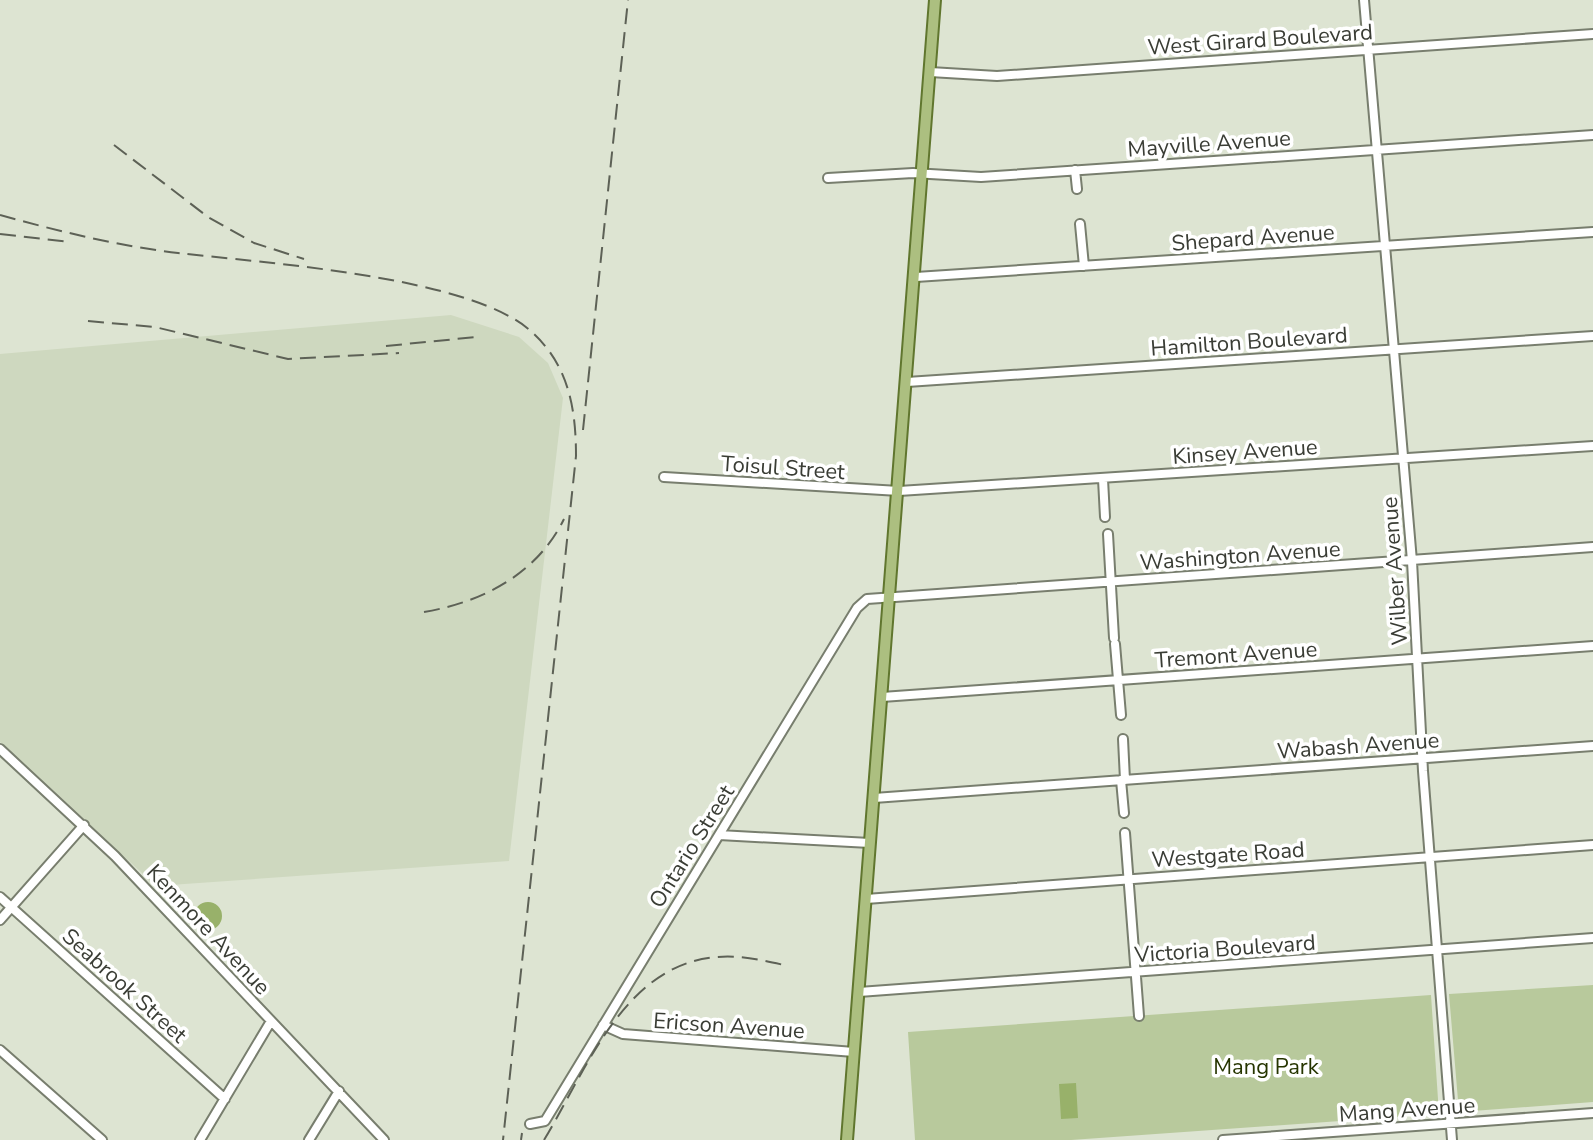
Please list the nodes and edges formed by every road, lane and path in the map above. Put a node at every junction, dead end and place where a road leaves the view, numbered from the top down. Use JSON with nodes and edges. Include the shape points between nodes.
{"nodes":[{"id":1,"x":935,"y":0,"type":"edge"},
{"id":2,"x":1364,"y":0,"type":"edge"},
{"id":3,"x":1593,"y":34,"type":"edge"},
{"id":4,"x":1368,"y":50,"type":"junction"},
{"id":5,"x":930,"y":72,"type":"junction"},
{"id":6,"x":1593,"y":135,"type":"edge"},
{"id":7,"x":1375,"y":149,"type":"junction"},
{"id":8,"x":1075,"y":170,"type":"junction"},
{"id":9,"x":923,"y":173,"type":"junction"},
{"id":10,"x":828,"y":178,"type":"dead end"},
{"id":11,"x":1077,"y":189,"type":"dead end"},
{"id":12,"x":1080,"y":224,"type":"dead end"},
{"id":13,"x":1593,"y":232,"type":"edge"},
{"id":14,"x":1385,"y":246,"type":"junction"},
{"id":15,"x":1084,"y":266,"type":"junction"},
{"id":16,"x":916,"y":277,"type":"junction"},
{"id":17,"x":1593,"y":336,"type":"edge"},
{"id":18,"x":1394,"y":349,"type":"junction"},
{"id":19,"x":907,"y":382,"type":"junction"},
{"id":20,"x":1593,"y":446,"type":"edge"},
{"id":21,"x":1403,"y":459,"type":"junction"},
{"id":22,"x":664,"y":477,"type":"dead end"},
{"id":23,"x":1103,"y":479,"type":"junction"},
{"id":24,"x":899,"y":491,"type":"junction"},
{"id":25,"x":1105,"y":517,"type":"dead end"},
{"id":26,"x":1108,"y":534,"type":"dead end"},
{"id":27,"x":1593,"y":547,"type":"edge"},
{"id":28,"x":1412,"y":561,"type":"junction"},
{"id":29,"x":1111,"y":582,"type":"junction"},
{"id":30,"x":890,"y":598,"type":"junction"},
{"id":31,"x":1593,"y":646,"type":"edge"},
{"id":32,"x":1419,"y":659,"type":"junction"},
{"id":33,"x":1119,"y":681,"type":"junction"},
{"id":34,"x":882,"y":697,"type":"junction"},
{"id":35,"x":1121,"y":715,"type":"dead end"},
{"id":36,"x":1123,"y":739,"type":"dead end"},
{"id":37,"x":1593,"y":746,"type":"edge"},
{"id":38,"x":0,"y":749,"type":"edge"},
{"id":39,"x":1424,"y":759,"type":"junction"},
{"id":40,"x":1123,"y":780,"type":"junction"},
{"id":41,"x":874,"y":798,"type":"junction"},
{"id":42,"x":1124,"y":813,"type":"dead end"},
{"id":43,"x":84,"y":825,"type":"junction"},
{"id":44,"x":1125,"y":833,"type":"dead end"},
{"id":45,"x":719,"y":835,"type":"junction"},
{"id":46,"x":870,"y":843,"type":"junction"},
{"id":47,"x":1593,"y":845,"type":"edge"},
{"id":48,"x":1430,"y":858,"type":"junction"},
{"id":49,"x":1129,"y":880,"type":"junction"},
{"id":50,"x":0,"y":897,"type":"edge"},
{"id":51,"x":866,"y":899,"type":"junction"},
{"id":52,"x":11,"y":907,"type":"junction"},
{"id":53,"x":0,"y":920,"type":"edge"},
{"id":54,"x":1593,"y":938,"type":"edge"},
{"id":55,"x":1437,"y":951,"type":"junction"},
{"id":56,"x":1136,"y":972,"type":"junction"},
{"id":57,"x":859,"y":992,"type":"junction"},
{"id":58,"x":1139,"y":1016,"type":"dead end"},
{"id":59,"x":271,"y":1021,"type":"junction"},
{"id":60,"x":603,"y":1025,"type":"junction"},
{"id":61,"x":0,"y":1050,"type":"edge"},
{"id":62,"x":854,"y":1052,"type":"junction"},
{"id":63,"x":339,"y":1091,"type":"junction"},
{"id":64,"x":225,"y":1099,"type":"junction"},
{"id":65,"x":1593,"y":1113,"type":"edge"},
{"id":66,"x":530,"y":1124,"type":"dead end"},
{"id":67,"x":1451,"y":1124,"type":"junction"},
{"id":68,"x":102,"y":1140,"type":"edge"},
{"id":69,"x":200,"y":1140,"type":"edge"},
{"id":70,"x":309,"y":1140,"type":"edge"},
{"id":71,"x":384,"y":1140,"type":"edge"},
{"id":72,"x":847,"y":1140,"type":"edge"},
{"id":73,"x":1223,"y":1140,"type":"edge"},
{"id":74,"x":1452,"y":1140,"type":"edge"}],
"edges":[{"from":1,"to":5,"type":"main road"},
{"from":2,"to":4,"type":"street","name":"Wilber Avenue"},
{"from":3,"to":4,"type":"street","name":"West Girard Boulevard"},
{"from":4,"to":5,"type":"street","name":"West Girard Boulevard","via":[[997,76]]},
{"from":4,"to":7,"type":"street","name":"Wilber Avenue"},
{"from":5,"to":9,"type":"main road"},
{"from":6,"to":7,"type":"street","name":"Mayville Avenue"},
{"from":7,"to":8,"type":"street","name":"Mayville Avenue"},
{"from":7,"to":14,"type":"street","name":"Wilber Avenue"},
{"from":8,"to":9,"type":"street","name":"Mayville Avenue","via":[[981,177]]},
{"from":8,"to":11,"type":"street"},
{"from":9,"to":10,"type":"street","name":"Mayville Avenue"},
{"from":9,"to":16,"type":"main road"},
{"from":12,"to":15,"type":"street"},
{"from":13,"to":14,"type":"street","name":"Shepard Avenue"},
{"from":14,"to":15,"type":"street","name":"Shepard Avenue"},
{"from":14,"to":18,"type":"street","name":"Wilber Avenue"},
{"from":15,"to":16,"type":"street","name":"Shepard Avenue"},
{"from":16,"to":19,"type":"main road"},
{"from":17,"to":18,"type":"street","name":"Hamilton Boulevard"},
{"from":18,"to":19,"type":"street","name":"Hamilton Boulevard"},
{"from":18,"to":21,"type":"street","name":"Wilber Avenue"},
{"from":19,"to":24,"type":"main road"},
{"from":20,"to":21,"type":"street","name":"Kinsey Avenue"},
{"from":21,"to":23,"type":"street","name":"Kinsey Avenue"},
{"from":21,"to":28,"type":"street","name":"Wilber Avenue"},
{"from":22,"to":24,"type":"street","name":"Toisul Street"},
{"from":23,"to":24,"type":"street","name":"Kinsey Avenue"},
{"from":23,"to":25,"type":"street"},
{"from":24,"to":30,"type":"main road"},
{"from":26,"to":29,"type":"street"},
{"from":27,"to":28,"type":"street","name":"Washington Avenue"},
{"from":28,"to":29,"type":"street","name":"Washington Avenue"},
{"from":28,"to":32,"type":"street","name":"Wilber Avenue"},
{"from":29,"to":30,"type":"street","name":"Washington Avenue"},
{"from":29,"to":33,"type":"street"},
{"from":30,"to":34,"type":"main road"},
{"from":30,"to":45,"type":"street","name":"Ontario Street","via":[[867,599],[857,608]]},
{"from":31,"to":32,"type":"street","name":"Tremont Avenue"},
{"from":32,"to":33,"type":"street","name":"Tremont Avenue"},
{"from":32,"to":39,"type":"street","name":"Wilber Avenue"},
{"from":33,"to":34,"type":"street","name":"Tremont Avenue"},
{"from":33,"to":35,"type":"street"},
{"from":34,"to":41,"type":"main road"},
{"from":36,"to":40,"type":"street"},
{"from":37,"to":39,"type":"street","name":"Wabash Avenue"},
{"from":38,"to":43,"type":"street","name":"Kenmore Avenue"},
{"from":39,"to":40,"type":"street","name":"Wabash Avenue"},
{"from":39,"to":48,"type":"street","name":"Wilber Avenue"},
{"from":40,"to":41,"type":"street","name":"Wabash Avenue"},
{"from":40,"to":42,"type":"street"},
{"from":41,"to":46,"type":"main road"},
{"from":43,"to":52,"type":"street"},
{"from":43,"to":59,"type":"street","name":"Kenmore Avenue"},
{"from":44,"to":49,"type":"street"},
{"from":45,"to":46,"type":"street"},
{"from":45,"to":60,"type":"street","name":"Ontario Street"},
{"from":46,"to":51,"type":"main road"},
{"from":47,"to":48,"type":"street","name":"Westgate Road"},
{"from":48,"to":49,"type":"street","name":"Westgate Road"},
{"from":48,"to":55,"type":"street","name":"Wilber Avenue"},
{"from":49,"to":51,"type":"street","name":"Westgate Road"},
{"from":49,"to":56,"type":"street"},
{"from":50,"to":52,"type":"street","name":"Seabrook Street"},
{"from":51,"to":57,"type":"main road"},
{"from":52,"to":53,"type":"street"},
{"from":52,"to":64,"type":"street","name":"Seabrook Street"},
{"from":54,"to":55,"type":"street","name":"Victoria Boulevard"},
{"from":55,"to":56,"type":"street","name":"Victoria Boulevard"},
{"from":55,"to":67,"type":"street","name":"Wilber Avenue"},
{"from":56,"to":57,"type":"street","name":"Victoria Boulevard"},
{"from":56,"to":58,"type":"street"},
{"from":57,"to":62,"type":"main road"},
{"from":59,"to":63,"type":"street","name":"Kenmore Avenue"},
{"from":59,"to":64,"type":"street"},
{"from":60,"to":62,"type":"street","name":"Ericson Avenue","via":[[623,1034]]},
{"from":60,"to":66,"type":"street","name":"Ontario Street","via":[[545,1121]]},
{"from":61,"to":68,"type":"street"},
{"from":62,"to":72,"type":"main road"},
{"from":63,"to":70,"type":"street"},
{"from":63,"to":71,"type":"street","name":"Kenmore Avenue"},
{"from":64,"to":69,"type":"street"},
{"from":65,"to":67,"type":"street","name":"Mang Avenue"},
{"from":67,"to":73,"type":"street","name":"Mang Avenue"},
{"from":67,"to":74,"type":"street","name":"Wilber Avenue"}]}
